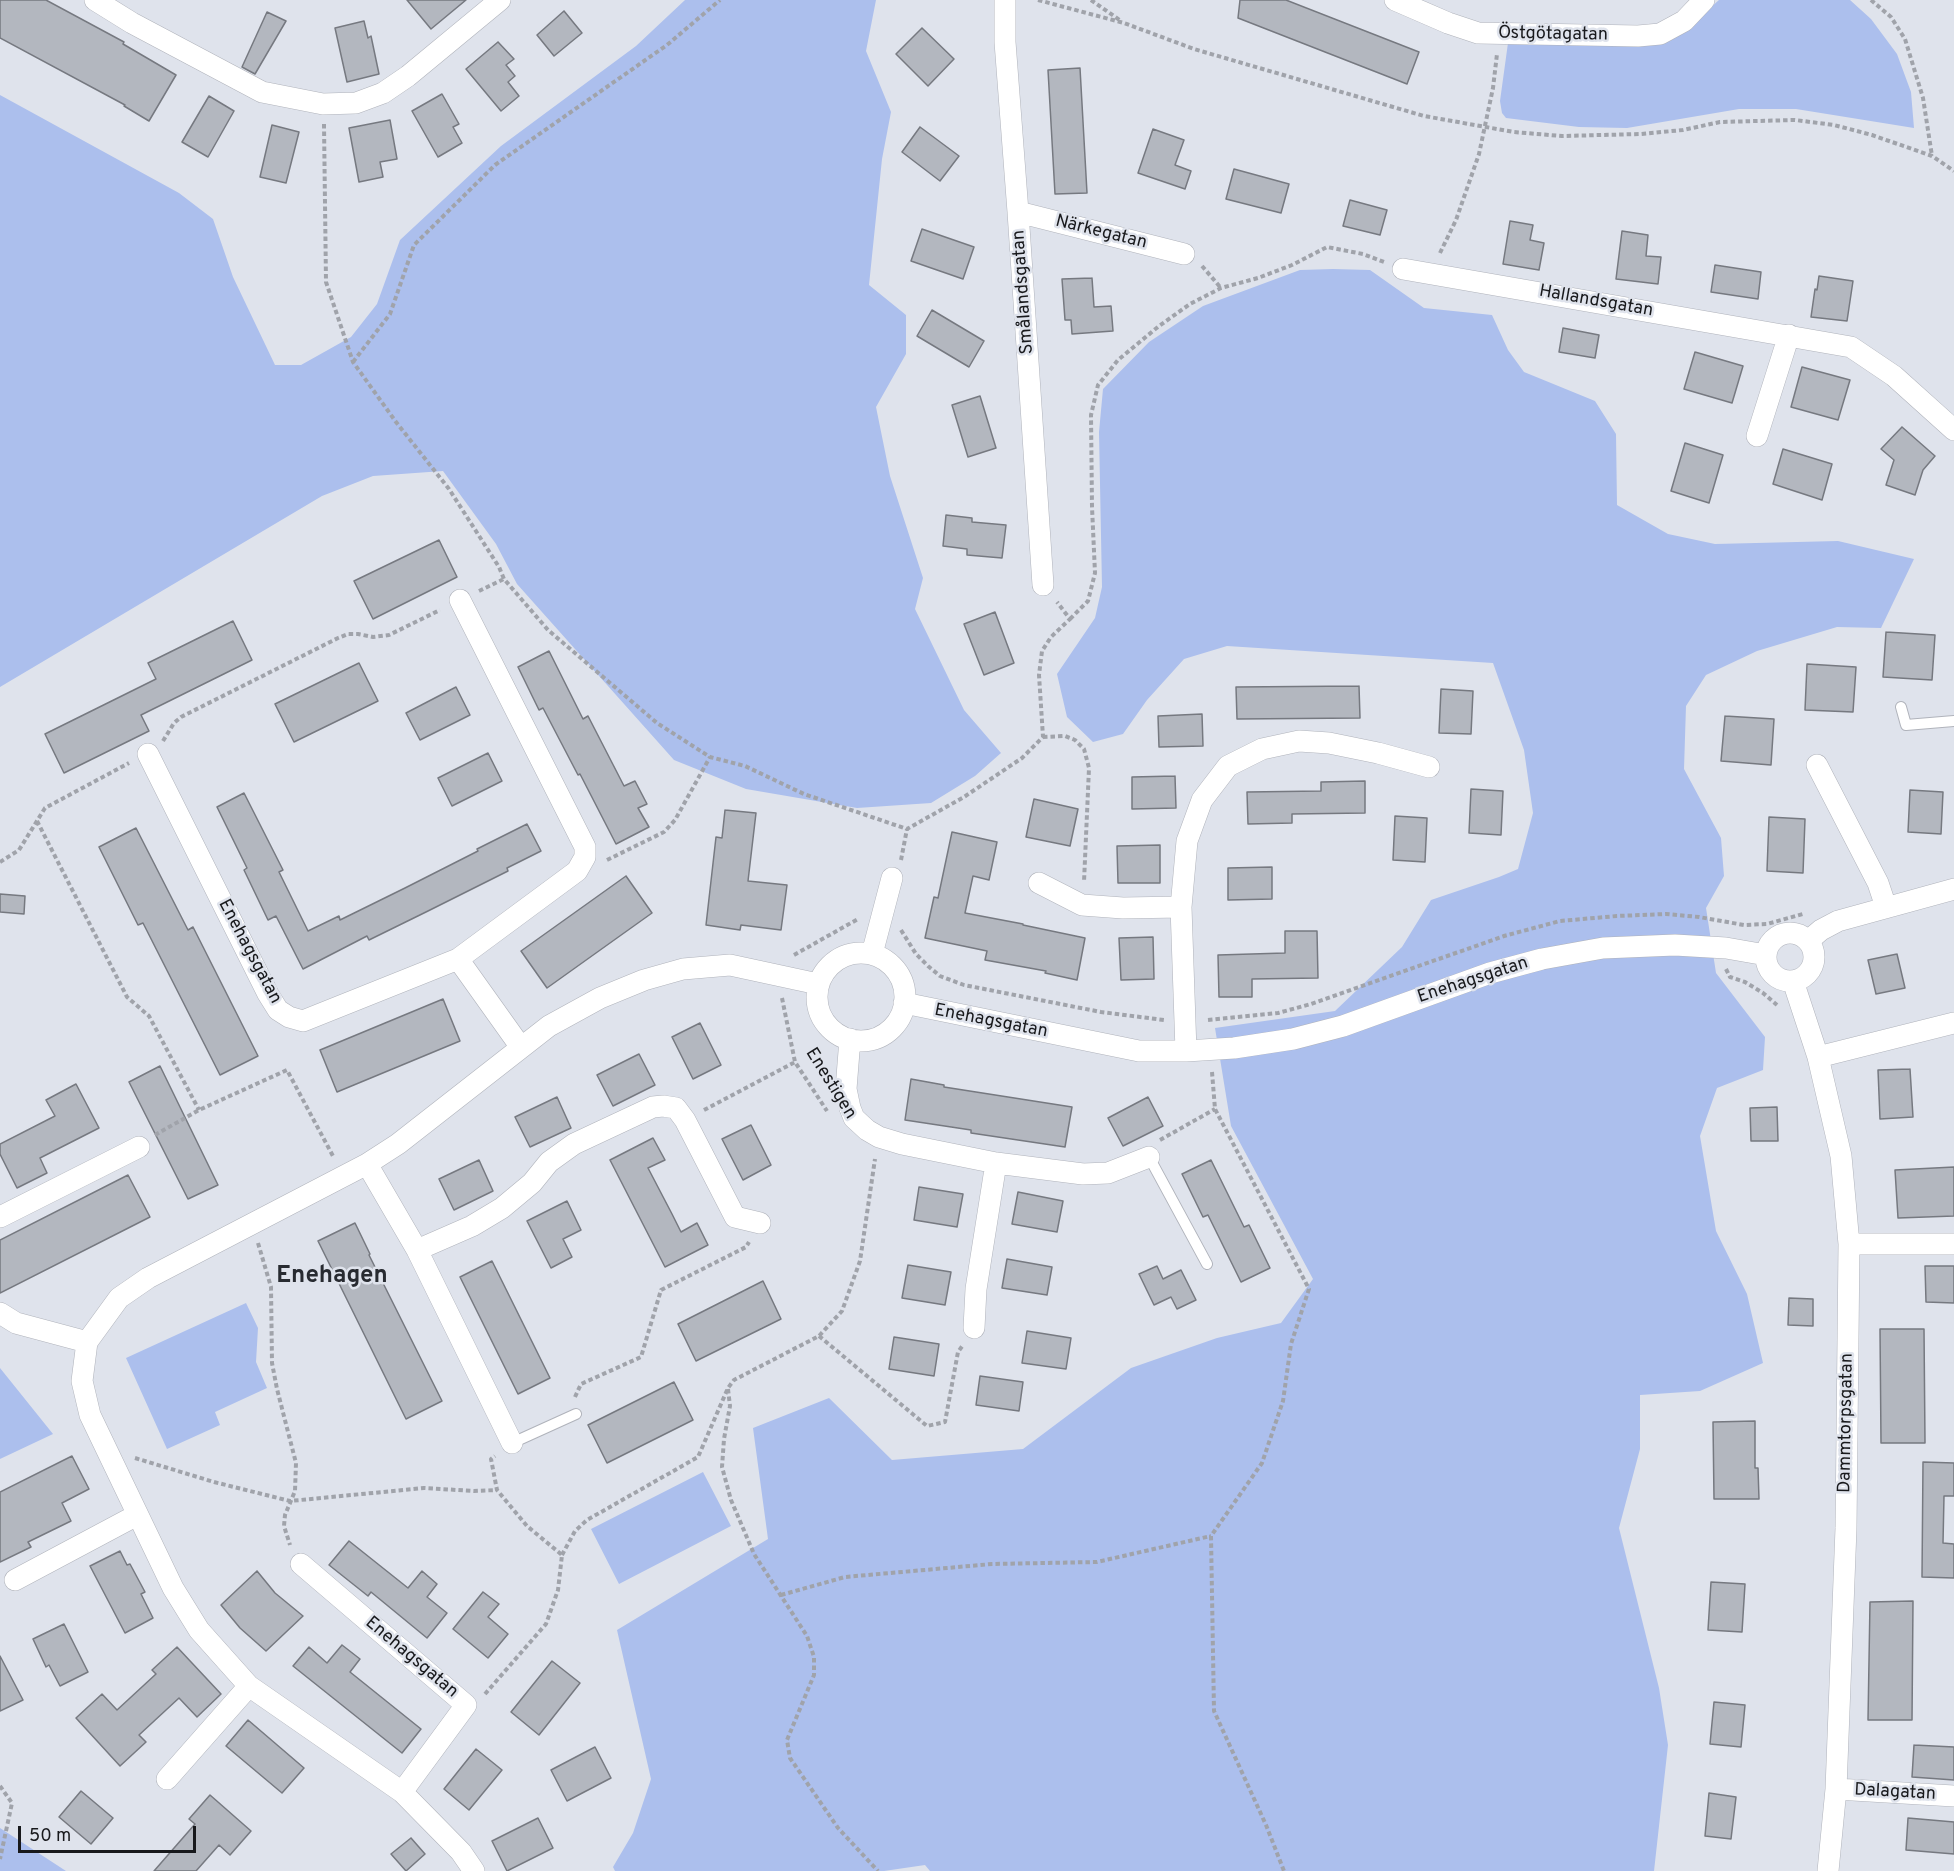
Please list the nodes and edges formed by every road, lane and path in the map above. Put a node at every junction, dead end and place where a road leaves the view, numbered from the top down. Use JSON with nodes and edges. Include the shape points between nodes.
{"nodes":[{"id":1,"x":95,"y":0,"type":"edge"},
{"id":2,"x":500,"y":0,"type":"edge"},
{"id":3,"x":720,"y":0,"type":"edge"},
{"id":4,"x":1005,"y":0,"type":"edge"},
{"id":5,"x":1038,"y":0,"type":"edge"},
{"id":6,"x":1091,"y":0,"type":"edge"},
{"id":7,"x":1395,"y":0,"type":"edge"},
{"id":8,"x":1704,"y":0,"type":"edge"},
{"id":9,"x":1871,"y":0,"type":"edge"},
{"id":10,"x":1124,"y":23,"type":"junction"},
{"id":11,"x":1501,"y":34,"type":"junction"},
{"id":12,"x":323,"y":104,"type":"junction"},
{"id":13,"x":1486,"y":127,"type":"junction"},
{"id":14,"x":1932,"y":156,"type":"junction"},
{"id":15,"x":1954,"y":171,"type":"edge"},
{"id":16,"x":1018,"y":212,"type":"junction"},
{"id":17,"x":1184,"y":254,"type":"joint"},
{"id":18,"x":1403,"y":269,"type":"junction"},
{"id":19,"x":1221,"y":288,"type":"junction"},
{"id":20,"x":1789,"y":336,"type":"junction"},
{"id":21,"x":353,"y":362,"type":"junction"},
{"id":22,"x":1954,"y":430,"type":"edge"},
{"id":23,"x":1757,"y":436,"type":"dead end"},
{"id":24,"x":504,"y":579,"type":"junction"},
{"id":25,"x":1043,"y":585,"type":"joint"},
{"id":26,"x":460,"y":600,"type":"junction"},
{"id":27,"x":1070,"y":619,"type":"junction"},
{"id":28,"x":1901,"y":707,"type":"dead end"},
{"id":29,"x":1954,"y":721,"type":"edge"},
{"id":30,"x":1043,"y":737,"type":"junction"},
{"id":31,"x":148,"y":753,"type":"junction"},
{"id":32,"x":710,"y":756,"type":"junction"},
{"id":33,"x":1817,"y":765,"type":"dead end"},
{"id":34,"x":1429,"y":767,"type":"dead end"},
{"id":35,"x":36,"y":821,"type":"junction"},
{"id":36,"x":585,"y":857,"type":"junction"},
{"id":37,"x":0,"y":862,"type":"edge"},
{"id":38,"x":892,"y":878,"type":"dead end"},
{"id":39,"x":1039,"y":884,"type":"dead end"},
{"id":40,"x":1954,"y":888,"type":"edge"},
{"id":41,"x":1082,"y":905,"type":"junction"},
{"id":42,"x":1181,"y":907,"type":"junction"},
{"id":43,"x":1886,"y":907,"type":"junction"},
{"id":44,"x":1813,"y":912,"type":"dead end"},
{"id":45,"x":882,"y":916,"type":"junction"},
{"id":46,"x":1727,"y":923,"type":"junction"},
{"id":47,"x":1808,"y":941,"type":"junction"},
{"id":48,"x":1726,"y":948,"type":"junction"},
{"id":49,"x":872,"y":954,"type":"junction"},
{"id":50,"x":1766,"y":955,"type":"junction"},
{"id":51,"x":458,"y":959,"type":"junction"},
{"id":52,"x":783,"y":976,"type":"junction"},
{"id":53,"x":1793,"y":981,"type":"junction"},
{"id":54,"x":818,"y":984,"type":"junction"},
{"id":55,"x":904,"y":1003,"type":"junction"},
{"id":56,"x":1781,"y":1014,"type":"dead end"},
{"id":57,"x":1184,"y":1020,"type":"junction"},
{"id":58,"x":1954,"y":1023,"type":"edge"},
{"id":59,"x":850,"y":1039,"type":"junction"},
{"id":60,"x":520,"y":1046,"type":"junction"},
{"id":61,"x":1210,"y":1050,"type":"junction"},
{"id":62,"x":1186,"y":1051,"type":"junction"},
{"id":63,"x":1818,"y":1057,"type":"junction"},
{"id":64,"x":795,"y":1062,"type":"junction"},
{"id":65,"x":1215,"y":1108,"type":"junction"},
{"id":66,"x":199,"y":1110,"type":"junction"},
{"id":67,"x":830,"y":1115,"type":"dead end"},
{"id":68,"x":685,"y":1120,"type":"junction"},
{"id":69,"x":139,"y":1148,"type":"joint"},
{"id":70,"x":867,"y":1152,"type":"dead end"},
{"id":71,"x":1149,"y":1157,"type":"junction"},
{"id":72,"x":996,"y":1163,"type":"junction"},
{"id":73,"x":367,"y":1164,"type":"junction"},
{"id":74,"x":343,"y":1175,"type":"junction"},
{"id":75,"x":0,"y":1217,"type":"edge"},
{"id":76,"x":760,"y":1223,"type":"joint"},
{"id":77,"x":251,"y":1224,"type":"junction"},
{"id":78,"x":1849,"y":1244,"type":"junction"},
{"id":79,"x":1954,"y":1244,"type":"edge"},
{"id":80,"x":417,"y":1250,"type":"junction"},
{"id":81,"x":1207,"y":1264,"type":"dead end"},
{"id":82,"x":0,"y":1313,"type":"edge"},
{"id":83,"x":974,"y":1329,"type":"joint"},
{"id":84,"x":819,"y":1336,"type":"junction"},
{"id":85,"x":87,"y":1342,"type":"junction"},
{"id":86,"x":728,"y":1388,"type":"junction"},
{"id":87,"x":576,"y":1414,"type":"joint"},
{"id":88,"x":512,"y":1443,"type":"junction"},
{"id":89,"x":106,"y":1450,"type":"junction"},
{"id":90,"x":497,"y":1490,"type":"junction"},
{"id":91,"x":290,"y":1501,"type":"junction"},
{"id":92,"x":137,"y":1515,"type":"junction"},
{"id":93,"x":1211,"y":1536,"type":"junction"},
{"id":94,"x":562,"y":1555,"type":"junction"},
{"id":95,"x":301,"y":1564,"type":"joint"},
{"id":96,"x":15,"y":1580,"type":"dead end"},
{"id":97,"x":781,"y":1595,"type":"junction"},
{"id":98,"x":249,"y":1686,"type":"junction"},
{"id":99,"x":466,"y":1705,"type":"junction"},
{"id":100,"x":167,"y":1779,"type":"dead end"},
{"id":101,"x":0,"y":1786,"type":"edge"},
{"id":102,"x":1836,"y":1789,"type":"junction"},
{"id":103,"x":402,"y":1792,"type":"junction"},
{"id":104,"x":1954,"y":1796,"type":"edge"},
{"id":105,"x":0,"y":1859,"type":"edge"},
{"id":106,"x":474,"y":1871,"type":"edge"},
{"id":107,"x":878,"y":1871,"type":"edge"},
{"id":108,"x":1284,"y":1871,"type":"edge"},
{"id":109,"x":1828,"y":1871,"type":"edge"}],
"edges":[{"from":1,"to":12,"type":"street","via":[[261,92]]},
{"from":2,"to":12,"type":"street","via":[[383,93],[356,103]]},
{"from":3,"to":21,"type":"path","via":[[668,45],[495,165],[414,245],[390,314]]},
{"from":4,"to":16,"type":"street","name":"Smålandsgatan"},
{"from":5,"to":10,"type":"path"},
{"from":6,"to":10,"type":"path"},
{"from":7,"to":11,"type":"street","name":"Östgötagatan","via":[[1478,33]]},
{"from":8,"to":11,"type":"street","name":"Östgötagatan","via":[[1684,21],[1660,34]]},
{"from":9,"to":14,"type":"path","via":[[1891,17],[1905,39],[1923,98]]},
{"from":10,"to":13,"type":"path","via":[[1295,80],[1424,116]]},
{"from":11,"to":13,"type":"path"},
{"from":12,"to":21,"type":"path","via":[[326,282]]},
{"from":13,"to":14,"type":"path","via":[[1598,136],[1683,130],[1720,122],[1795,120],[1834,125]]},
{"from":13,"to":18,"type":"path","via":[[1456,220],[1440,254],[1430,262]]},
{"from":14,"to":15,"type":"path"},
{"from":16,"to":17,"type":"street","name":"Närkegatan"},
{"from":16,"to":25,"type":"street","name":"Smålandsgatan"},
{"from":17,"to":19,"type":"path","via":[[1205,268]]},
{"from":18,"to":19,"type":"path","via":[[1363,254],[1327,247],[1293,266]]},
{"from":18,"to":20,"type":"street","name":"Hallandsgatan"},
{"from":19,"to":27,"type":"path","via":[[1159,326],[1118,360],[1098,385],[1091,415],[1095,573],[1088,601]]},
{"from":20,"to":22,"type":"street","name":"Hallandsgatan","via":[[1851,347],[1894,376]]},
{"from":20,"to":23,"type":"street"},
{"from":21,"to":24,"type":"path","via":[[449,489]]},
{"from":24,"to":26,"type":"path"},
{"from":24,"to":32,"type":"path","via":[[548,630],[657,723]]},
{"from":25,"to":27,"type":"path"},
{"from":26,"to":31,"type":"path","via":[[389,635],[373,638],[348,634],[266,673],[181,717],[159,746]]},
{"from":26,"to":36,"type":"street","via":[[585,847]]},
{"from":27,"to":30,"type":"path","via":[[1042,651]]},
{"from":28,"to":29,"type":"lane","via":[[1906,725]]},
{"from":30,"to":32,"type":"path","via":[[1022,758],[907,829]]},
{"from":30,"to":41,"type":"path","via":[[1065,736],[1075,740],[1083,749],[1089,768]]},
{"from":31,"to":35,"type":"path","via":[[45,808]]},
{"from":31,"to":51,"type":"street","name":"Enehagsgatan","via":[[278,1010],[303,1022]]},
{"from":32,"to":36,"type":"path","via":[[675,820],[664,832],[601,862]]},
{"from":33,"to":43,"type":"street","via":[[1878,883]]},
{"from":34,"to":42,"type":"street","via":[[1329,743],[1299,741],[1262,749],[1228,766],[1202,800],[1187,841]]},
{"from":35,"to":37,"type":"path","via":[[19,850]]},
{"from":35,"to":66,"type":"path","via":[[127,997],[149,1016]]},
{"from":36,"to":51,"type":"street","name":"Enehagsgatan","via":[[577,871]]},
{"from":38,"to":45,"type":"street"},
{"from":39,"to":41,"type":"street"},
{"from":40,"to":43,"type":"street"},
{"from":41,"to":42,"type":"street"},
{"from":42,"to":57,"type":"street"},
{"from":43,"to":47,"type":"street","via":[[1838,921]]},
{"from":44,"to":46,"type":"path","via":[[1767,924]]},
{"from":45,"to":49,"type":"street"},
{"from":45,"to":52,"type":"path","via":[[863,916],[794,955],[786,963]]},
{"from":45,"to":57,"type":"path","via":[[897,920],[916,954],[928,966],[940,976],[964,985],[1149,1019]]},
{"from":46,"to":48,"type":"path"},
{"from":46,"to":57,"type":"path","via":[[1666,914],[1560,921],[1504,936],[1278,1013]]},
{"from":47,"to":50,"type":"street","via":[[1796,934],[1782,934],[1771,942]]},
{"from":47,"to":53,"type":"street","via":[[1814,954],[1811,968]]},
{"from":48,"to":50,"type":"street","name":"Enehagsgatan"},
{"from":48,"to":56,"type":"path","via":[[1726,970],[1730,976],[1763,993]]},
{"from":48,"to":61,"type":"street","name":"Enehagsgatan","via":[[1603,948],[1542,959],[1490,973],[1343,1026],[1293,1039]]},
{"from":49,"to":54,"type":"street","via":[[839,958]]},
{"from":49,"to":55,"type":"street","via":[[887,961],[898,973]]},
{"from":50,"to":53,"type":"street","via":[[1775,976]]},
{"from":51,"to":60,"type":"street"},
{"from":52,"to":54,"type":"street"},
{"from":52,"to":60,"type":"street","via":[[730,965],[682,969],[600,998]]},
{"from":52,"to":64,"type":"path","name":"Enestigen","via":[[783,1009]]},
{"from":53,"to":63,"type":"street","name":"Dammtorpsgatan"},
{"from":54,"to":59,"type":"street","via":[[817,1000],[824,1022]]},
{"from":55,"to":59,"type":"street","via":[[899,1019],[888,1031],[866,1041]]},
{"from":55,"to":62,"type":"street","name":"Enehagsgatan","via":[[1139,1051]]},
{"from":57,"to":62,"type":"street"},
{"from":58,"to":63,"type":"street"},
{"from":59,"to":72,"type":"street","via":[[846,1089],[854,1118],[867,1130],[902,1144]]},
{"from":60,"to":73,"type":"street","via":[[398,1144]]},
{"from":61,"to":62,"type":"street","name":"Enehagsgatan"},
{"from":61,"to":65,"type":"path"},
{"from":63,"to":78,"type":"street","name":"Dammtorpsgatan","via":[[1841,1156]]},
{"from":64,"to":67,"type":"path","name":"Enestigen"},
{"from":64,"to":68,"type":"path"},
{"from":65,"to":71,"type":"path","via":[[1151,1146]]},
{"from":65,"to":93,"type":"path","via":[[1309,1289],[1291,1344],[1283,1401],[1262,1464]]},
{"from":66,"to":69,"type":"path","via":[[149,1138]]},
{"from":66,"to":74,"type":"path","via":[[287,1070]]},
{"from":68,"to":76,"type":"street","via":[[735,1216]]},
{"from":68,"to":80,"type":"street","via":[[676,1108],[653,1107],[574,1144],[549,1162],[532,1183],[502,1208]]},
{"from":69,"to":75,"type":"street"},
{"from":70,"to":84,"type":"path","via":[[875,1158],[860,1261],[842,1311]]},
{"from":71,"to":72,"type":"street","via":[[1108,1173],[1083,1174]]},
{"from":71,"to":81,"type":"lane"},
{"from":72,"to":83,"type":"street","via":[[976,1289]]},
{"from":73,"to":74,"type":"street"},
{"from":73,"to":80,"type":"street"},
{"from":74,"to":77,"type":"street"},
{"from":76,"to":87,"type":"path","via":[[746,1247],[661,1290],[640,1357],[581,1384],[572,1404]]},
{"from":77,"to":85,"type":"street","via":[[148,1278],[119,1298]]},
{"from":77,"to":91,"type":"path","via":[[271,1287],[272,1363],[297,1463],[295,1491]]},
{"from":78,"to":79,"type":"street"},
{"from":78,"to":102,"type":"street","name":"Dammtorpsgatan","via":[[1846,1527]]},
{"from":80,"to":88,"type":"street"},
{"from":82,"to":85,"type":"street","via":[[16,1323]]},
{"from":83,"to":84,"type":"path","via":[[958,1352],[945,1422],[927,1426]]},
{"from":84,"to":86,"type":"path","via":[[734,1380]]},
{"from":85,"to":89,"type":"street","via":[[82,1382],[90,1415]]},
{"from":86,"to":94,"type":"path","via":[[698,1456],[587,1520],[575,1531]]},
{"from":86,"to":97,"type":"path","via":[[730,1406],[722,1467],[730,1500],[754,1554]]},
{"from":87,"to":88,"type":"lane"},
{"from":88,"to":90,"type":"path","via":[[491,1459]]},
{"from":89,"to":91,"type":"path"},
{"from":89,"to":92,"type":"street"},
{"from":90,"to":91,"type":"path","via":[[424,1488]]},
{"from":90,"to":94,"type":"path","via":[[527,1526]]},
{"from":91,"to":95,"type":"path","via":[[284,1526]]},
{"from":92,"to":96,"type":"street"},
{"from":92,"to":98,"type":"street","via":[[199,1630]]},
{"from":93,"to":97,"type":"path","via":[[1097,1562],[992,1564],[845,1577]]},
{"from":93,"to":108,"type":"path","via":[[1214,1711]]},
{"from":94,"to":99,"type":"path","via":[[558,1590],[546,1624],[485,1694]]},
{"from":95,"to":99,"type":"street","name":"Enehagsgatan"},
{"from":97,"to":107,"type":"path","via":[[807,1636],[814,1657],[814,1675],[787,1740],[790,1758],[838,1828]]},
{"from":98,"to":100,"type":"street"},
{"from":98,"to":103,"type":"street"},
{"from":99,"to":103,"type":"street","name":"Enehagsgatan"},
{"from":101,"to":105,"type":"path","via":[[12,1803]]},
{"from":102,"to":104,"type":"street","name":"Dalagatan"},
{"from":102,"to":109,"type":"street","name":"Dammtorpsgatan"},
{"from":103,"to":106,"type":"street","via":[[461,1852]]}]}
